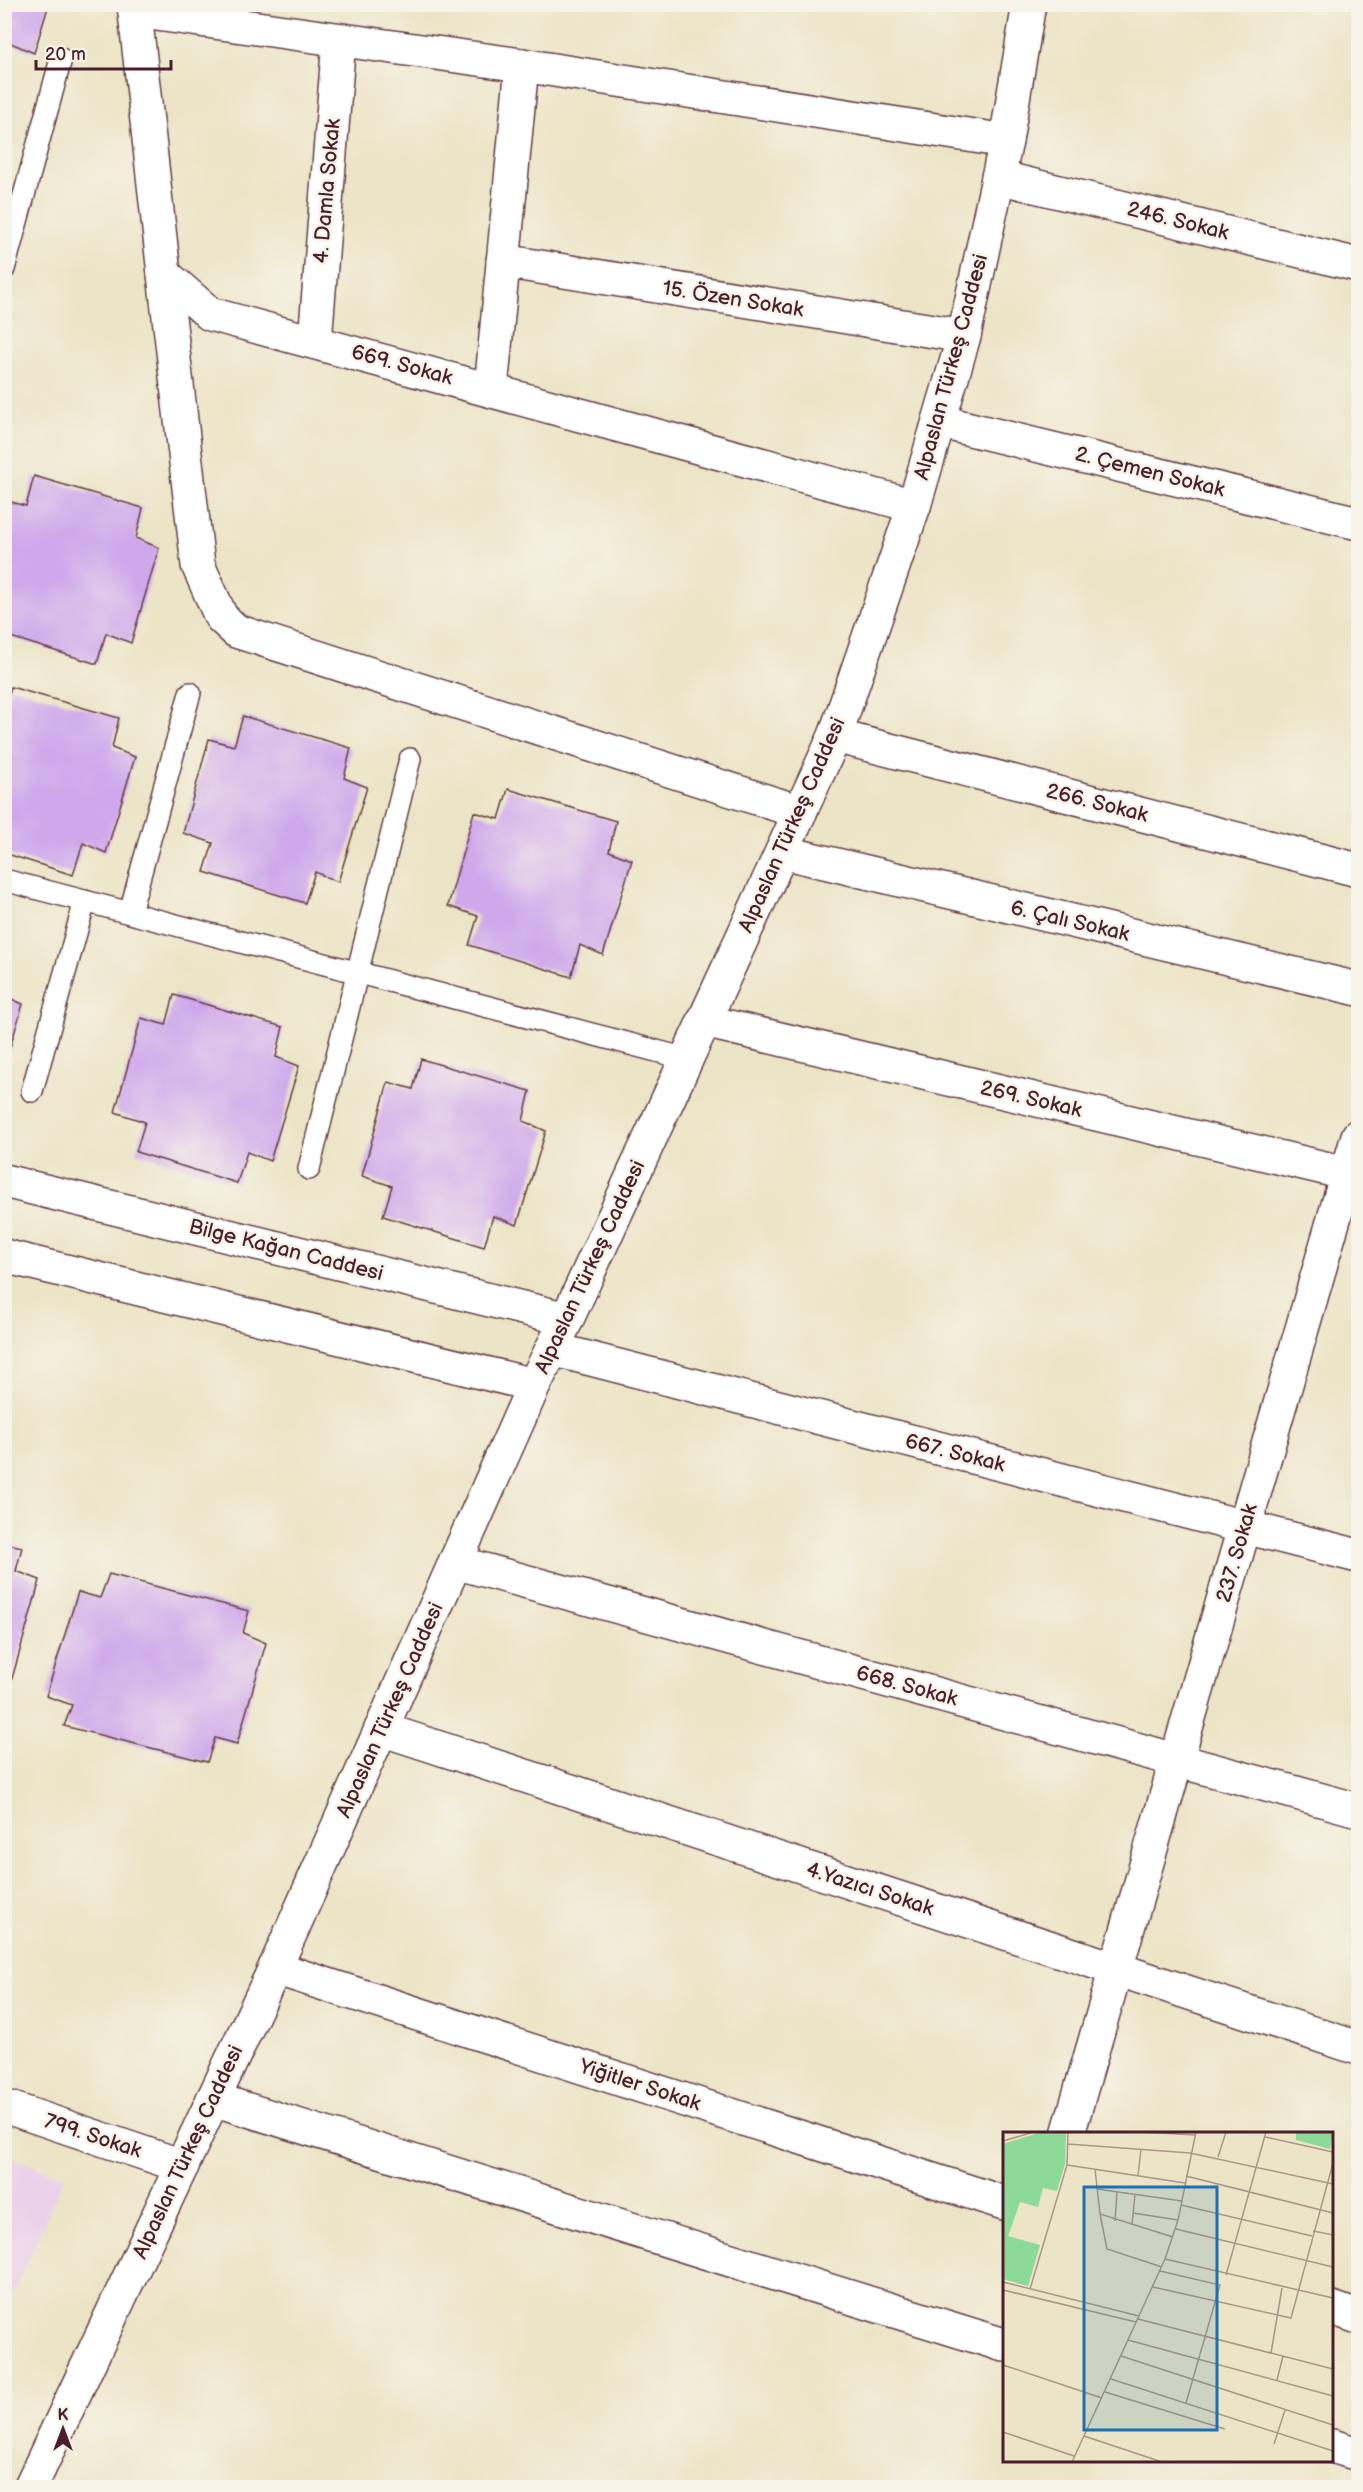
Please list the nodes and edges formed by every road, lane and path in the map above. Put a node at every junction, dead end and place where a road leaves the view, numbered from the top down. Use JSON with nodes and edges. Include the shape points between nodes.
{"nodes":[{"id":1,"x":1029,"y":4,"type":"edge"},
{"id":2,"x":134,"y":8,"type":"edge"},
{"id":3,"x":339,"y":40,"type":"junction"},
{"id":4,"x":61,"y":59,"type":"dead end"},
{"id":5,"x":522,"y":65,"type":"junction"},
{"id":6,"x":1006,"y":141,"type":"junction"},
{"id":7,"x":998,"y":177,"type":"junction"},
{"id":8,"x":503,"y":261,"type":"junction"},
{"id":9,"x":1359,"y":265,"type":"edge"},
{"id":10,"x":4,"y":269,"type":"edge"},
{"id":11,"x":164,"y":274,"type":"junction"},
{"id":12,"x":964,"y":336,"type":"junction"},
{"id":13,"x":315,"y":341,"type":"junction"},
{"id":14,"x":491,"y":389,"type":"junction"},
{"id":15,"x":941,"y":422,"type":"junction"},
{"id":16,"x":914,"y":506,"type":"junction"},
{"id":17,"x":1359,"y":523,"type":"edge"},
{"id":18,"x":190,"y":693,"type":"dead end"},
{"id":19,"x":835,"y":736,"type":"junction"},
{"id":20,"x":410,"y":759,"type":"dead end"},
{"id":21,"x":800,"y":812,"type":"junction"},
{"id":22,"x":782,"y":852,"type":"junction"},
{"id":23,"x":1359,"y":870,"type":"edge"},
{"id":24,"x":4,"y":880,"type":"edge"},
{"id":25,"x":85,"y":901,"type":"junction"},
{"id":26,"x":130,"y":912,"type":"junction"},
{"id":27,"x":358,"y":973,"type":"junction"},
{"id":28,"x":1359,"y":989,"type":"edge"},
{"id":29,"x":704,"y":1022,"type":"junction"},
{"id":30,"x":687,"y":1059,"type":"junction"},
{"id":31,"x":32,"y":1091,"type":"dead end"},
{"id":32,"x":1359,"y":1136,"type":"edge"},
{"id":33,"x":309,"y":1169,"type":"dead end"},
{"id":34,"x":1353,"y":1175,"type":"edge"},
{"id":35,"x":4,"y":1181,"type":"edge"},
{"id":36,"x":4,"y":1256,"type":"edge"},
{"id":37,"x":567,"y":1319,"type":"junction"},
{"id":38,"x":552,"y":1349,"type":"junction"},
{"id":39,"x":534,"y":1385,"type":"junction"},
{"id":40,"x":1244,"y":1527,"type":"junction"},
{"id":41,"x":1359,"y":1556,"type":"edge"},
{"id":42,"x":455,"y":1562,"type":"junction"},
{"id":43,"x":381,"y":1729,"type":"junction"},
{"id":44,"x":1176,"y":1760,"type":"junction"},
{"id":45,"x":1359,"y":1810,"type":"edge"},
{"id":46,"x":275,"y":1968,"type":"junction"},
{"id":47,"x":1116,"y":1969,"type":"junction"},
{"id":48,"x":1359,"y":2048,"type":"edge"},
{"id":49,"x":213,"y":2099,"type":"junction"},
{"id":50,"x":4,"y":2106,"type":"edge"},
{"id":51,"x":1068,"y":2132,"type":"edge"},
{"id":52,"x":182,"y":2166,"type":"junction"},
{"id":53,"x":1003,"y":2202,"type":"edge"},
{"id":54,"x":1333,"y":2308,"type":"edge"},
{"id":55,"x":1359,"y":2317,"type":"edge"},
{"id":56,"x":1003,"y":2343,"type":"edge"},
{"id":57,"x":1333,"y":2446,"type":"edge"},
{"id":58,"x":1359,"y":2454,"type":"edge"},
{"id":59,"x":30,"y":2487,"type":"edge"}],
"edges":[{"from":1,"to":6,"type":"street","name":"Alpaslan Türkeş Caddesi"},
{"from":2,"to":3,"type":"street"},
{"from":2,"to":11,"type":"street"},
{"from":3,"to":5,"type":"street"},
{"from":3,"to":13,"type":"street","name":"4. Damla Sokak"},
{"from":4,"to":10,"type":"lane"},
{"from":5,"to":6,"type":"street"},
{"from":5,"to":8,"type":"street"},
{"from":6,"to":7,"type":"street","name":"Alpaslan Türkeş Caddesi"},
{"from":7,"to":9,"type":"street","name":"246. Sokak"},
{"from":7,"to":12,"type":"street","name":"Alpaslan Türkeş Caddesi"},
{"from":8,"to":12,"type":"street","name":"15. Özen Sokak"},
{"from":8,"to":14,"type":"street"},
{"from":11,"to":13,"type":"street","name":"669. Sokak","via":[[210,314]]},
{"from":11,"to":21,"type":"street","via":[[198,565],[221,617],[236,631]]},
{"from":12,"to":15,"type":"street","name":"Alpaslan Türkeş Caddesi"},
{"from":13,"to":14,"type":"street","name":"669. Sokak"},
{"from":14,"to":16,"type":"street","name":"669. Sokak"},
{"from":15,"to":16,"type":"street","name":"Alpaslan Türkeş Caddesi"},
{"from":15,"to":17,"type":"street","name":"2. Çemen Sokak"},
{"from":16,"to":19,"type":"street","name":"Alpaslan Türkeş Caddesi"},
{"from":18,"to":26,"type":"lane"},
{"from":19,"to":21,"type":"street","name":"Alpaslan Türkeş Caddesi"},
{"from":19,"to":23,"type":"street","name":"266. Sokak"},
{"from":20,"to":27,"type":"lane"},
{"from":21,"to":22,"type":"street","name":"Alpaslan Türkeş Caddesi"},
{"from":22,"to":28,"type":"street","name":"6. Çalı Sokak"},
{"from":22,"to":29,"type":"street","name":"Alpaslan Türkeş Caddesi"},
{"from":24,"to":25,"type":"lane"},
{"from":25,"to":26,"type":"lane"},
{"from":25,"to":31,"type":"lane"},
{"from":26,"to":27,"type":"lane"},
{"from":27,"to":30,"type":"lane"},
{"from":27,"to":33,"type":"lane"},
{"from":29,"to":30,"type":"street","name":"Alpaslan Türkeş Caddesi"},
{"from":29,"to":34,"type":"street","name":"269. Sokak"},
{"from":30,"to":37,"type":"street","name":"Alpaslan Türkeş Caddesi"},
{"from":32,"to":34,"type":"street","name":"237. Sokak"},
{"from":34,"to":40,"type":"street","name":"237. Sokak"},
{"from":35,"to":37,"type":"street","name":"Bilge Kağan Caddesi"},
{"from":36,"to":39,"type":"street"},
{"from":37,"to":38,"type":"street","name":"Alpaslan Türkeş Caddesi"},
{"from":38,"to":39,"type":"street","name":"Alpaslan Türkeş Caddesi"},
{"from":38,"to":40,"type":"street","name":"667. Sokak"},
{"from":39,"to":42,"type":"street","name":"Alpaslan Türkeş Caddesi"},
{"from":40,"to":41,"type":"street","name":"667. Sokak"},
{"from":40,"to":44,"type":"street","name":"237. Sokak"},
{"from":42,"to":43,"type":"street","name":"Alpaslan Türkeş Caddesi"},
{"from":42,"to":44,"type":"street","name":"668. Sokak"},
{"from":43,"to":46,"type":"street","name":"Alpaslan Türkeş Caddesi"},
{"from":43,"to":47,"type":"street","name":"4.Yazıcı Sokak"},
{"from":44,"to":45,"type":"street","name":"668. Sokak"},
{"from":44,"to":47,"type":"street","name":"237. Sokak"},
{"from":46,"to":49,"type":"street","name":"Alpaslan Türkeş Caddesi"},
{"from":46,"to":53,"type":"street","name":"Yiğitler Sokak"},
{"from":47,"to":48,"type":"street","name":"4.Yazıcı Sokak"},
{"from":47,"to":51,"type":"street","name":"237. Sokak"},
{"from":49,"to":52,"type":"street","name":"Alpaslan Türkeş Caddesi"},
{"from":49,"to":56,"type":"street"},
{"from":50,"to":52,"type":"street","name":"799. Sokak"},
{"from":52,"to":59,"type":"street","name":"Alpaslan Türkeş Caddesi"},
{"from":54,"to":55,"type":"street"},
{"from":57,"to":58,"type":"street"}]}
